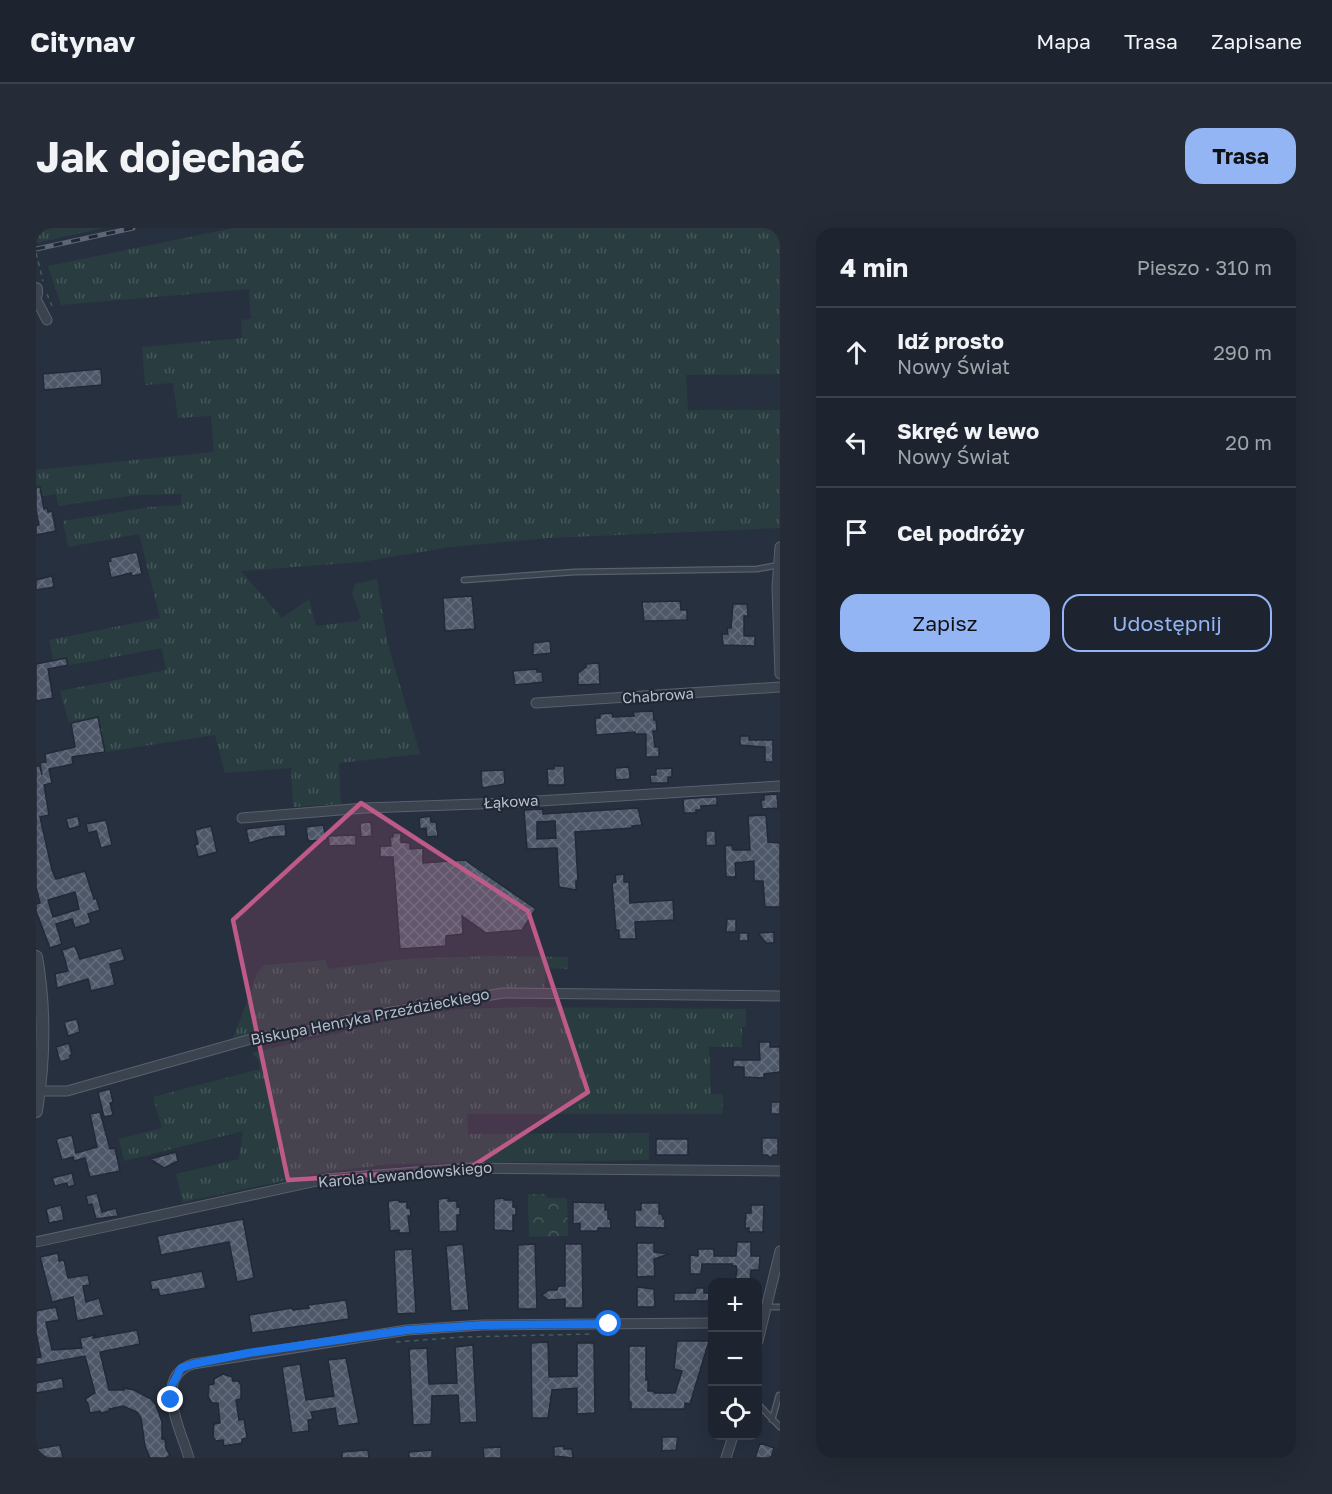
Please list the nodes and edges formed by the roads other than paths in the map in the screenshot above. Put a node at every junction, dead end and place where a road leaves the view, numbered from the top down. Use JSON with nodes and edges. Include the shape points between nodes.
{"nodes":[{"id":1,"x":36,"y":289,"type":"edge"},
{"id":2,"x":36,"y":294,"type":"edge"},
{"id":3,"x":36,"y":299,"type":"edge"},
{"id":4,"x":46,"y":320,"type":"dead end"},
{"id":5,"x":780,"y":547,"type":"edge"},
{"id":6,"x":779,"y":566,"type":"edge"},
{"id":7,"x":464,"y":580,"type":"dead end"},
{"id":8,"x":780,"y":674,"type":"edge"},
{"id":9,"x":780,"y":687,"type":"edge"},
{"id":10,"x":536,"y":703,"type":"dead end"},
{"id":11,"x":780,"y":786,"type":"edge"},
{"id":12,"x":242,"y":818,"type":"dead end"},
{"id":13,"x":36,"y":957,"type":"edge"},
{"id":14,"x":780,"y":996,"type":"edge"},
{"id":15,"x":37,"y":1102,"type":"edge"},
{"id":16,"x":780,"y":1171,"type":"edge"},
{"id":17,"x":36,"y":1242,"type":"edge"},
{"id":18,"x":780,"y":1251,"type":"edge"},
{"id":19,"x":767,"y":1307,"type":"junction"},
{"id":20,"x":780,"y":1307,"type":"edge"},
{"id":21,"x":762,"y":1319,"type":"edge"},
{"id":22,"x":708,"y":1323,"type":"edge"},
{"id":23,"x":779,"y":1395,"type":"edge"},
{"id":24,"x":762,"y":1409,"type":"edge"},
{"id":25,"x":772,"y":1420,"type":"junction"},
{"id":26,"x":780,"y":1427,"type":"edge"},
{"id":27,"x":732,"y":1440,"type":"edge"},
{"id":28,"x":189,"y":1458,"type":"edge"},
{"id":29,"x":726,"y":1458,"type":"edge"}],
"edges":[{"from":1,"to":2,"type":"street"},
{"from":3,"to":4,"type":"street"},
{"from":5,"to":6,"type":"street"},
{"from":6,"to":7,"type":"lane","via":[[710,572],[575,572]]},
{"from":6,"to":8,"type":"street"},
{"from":9,"to":10,"type":"street","name":"Chabrowa"},
{"from":11,"to":12,"type":"street","name":"Łąkowa"},
{"from":13,"to":15,"type":"street","via":[[42,1005]]},
{"from":14,"to":15,"type":"street","name":"Biskupa Henryka Przeździeckiego","via":[[502,993],[251,1039]]},
{"from":16,"to":17,"type":"street","name":"Karola Lewandowskiego","via":[[469,1168],[326,1179]]},
{"from":18,"to":19,"type":"street"},
{"from":19,"to":20,"type":"lane"},
{"from":19,"to":21,"type":"street"},
{"from":22,"to":28,"type":"street","via":[[483,1325],[407,1330],[193,1364],[181,1368],[170,1392]]},
{"from":23,"to":25,"type":"lane"},
{"from":24,"to":25,"type":"lane"},
{"from":25,"to":26,"type":"lane"},
{"from":27,"to":29,"type":"street"}]}
